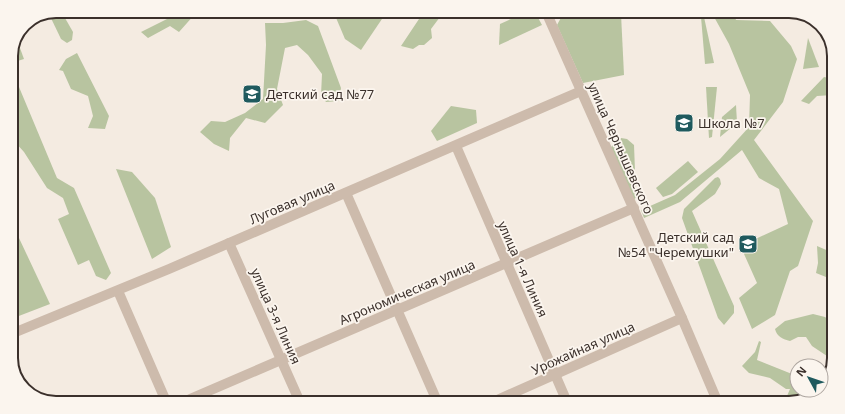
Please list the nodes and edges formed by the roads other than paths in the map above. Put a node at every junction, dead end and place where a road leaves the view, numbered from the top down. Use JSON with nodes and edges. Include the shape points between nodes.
{"nodes":[{"id":1,"x":549,"y":18,"type":"edge"},
{"id":2,"x":581,"y":91,"type":"junction"},
{"id":3,"x":456,"y":146,"type":"junction"},
{"id":4,"x":346,"y":193,"type":"junction"},
{"id":5,"x":634,"y":208,"type":"junction"},
{"id":6,"x":229,"y":243,"type":"junction"},
{"id":7,"x":507,"y":264,"type":"junction"},
{"id":8,"x":118,"y":291,"type":"junction"},
{"id":9,"x":397,"y":311,"type":"junction"},
{"id":10,"x":682,"y":318,"type":"junction"},
{"id":11,"x":18,"y":331,"type":"edge"},
{"id":12,"x":281,"y":360,"type":"junction"},
{"id":13,"x":555,"y":374,"type":"junction"},
{"id":14,"x":164,"y":396,"type":"edge"},
{"id":15,"x":197,"y":396,"type":"edge"},
{"id":16,"x":297,"y":396,"type":"edge"},
{"id":17,"x":435,"y":396,"type":"edge"},
{"id":18,"x":506,"y":396,"type":"edge"},
{"id":19,"x":564,"y":396,"type":"edge"},
{"id":20,"x":715,"y":396,"type":"edge"}],
"edges":[{"from":1,"to":2,"type":"street","name":"улица Чернышевского"},
{"from":2,"to":3,"type":"street","name":"Луговая улица"},
{"from":2,"to":5,"type":"street","name":"улица Чернышевского"},
{"from":3,"to":4,"type":"street","name":"Луговая улица"},
{"from":3,"to":7,"type":"street","name":"улица 1-я Линия"},
{"from":4,"to":6,"type":"street","name":"Луговая улица"},
{"from":4,"to":9,"type":"street"},
{"from":5,"to":7,"type":"street","name":"Агрономическая улица"},
{"from":5,"to":10,"type":"street","name":"улица Чернышевского"},
{"from":6,"to":8,"type":"street","name":"Луговая улица"},
{"from":6,"to":12,"type":"street","name":"улица 3-я Линия"},
{"from":7,"to":9,"type":"street","name":"Агрономическая улица"},
{"from":7,"to":13,"type":"street","name":"улица 1-я Линия"},
{"from":8,"to":11,"type":"street","name":"Луговая улица"},
{"from":8,"to":14,"type":"street"},
{"from":9,"to":12,"type":"street","name":"Агрономическая улица"},
{"from":9,"to":17,"type":"street"},
{"from":10,"to":13,"type":"street","name":"Урожайная улица"},
{"from":10,"to":20,"type":"street","name":"улица Чернышевского"},
{"from":12,"to":15,"type":"street","name":"Агрономическая улица"},
{"from":12,"to":16,"type":"street","name":"улица 3-я Линия"},
{"from":13,"to":18,"type":"street","name":"Урожайная улица"},
{"from":13,"to":19,"type":"street","name":"улица 1-я Линия"}]}
